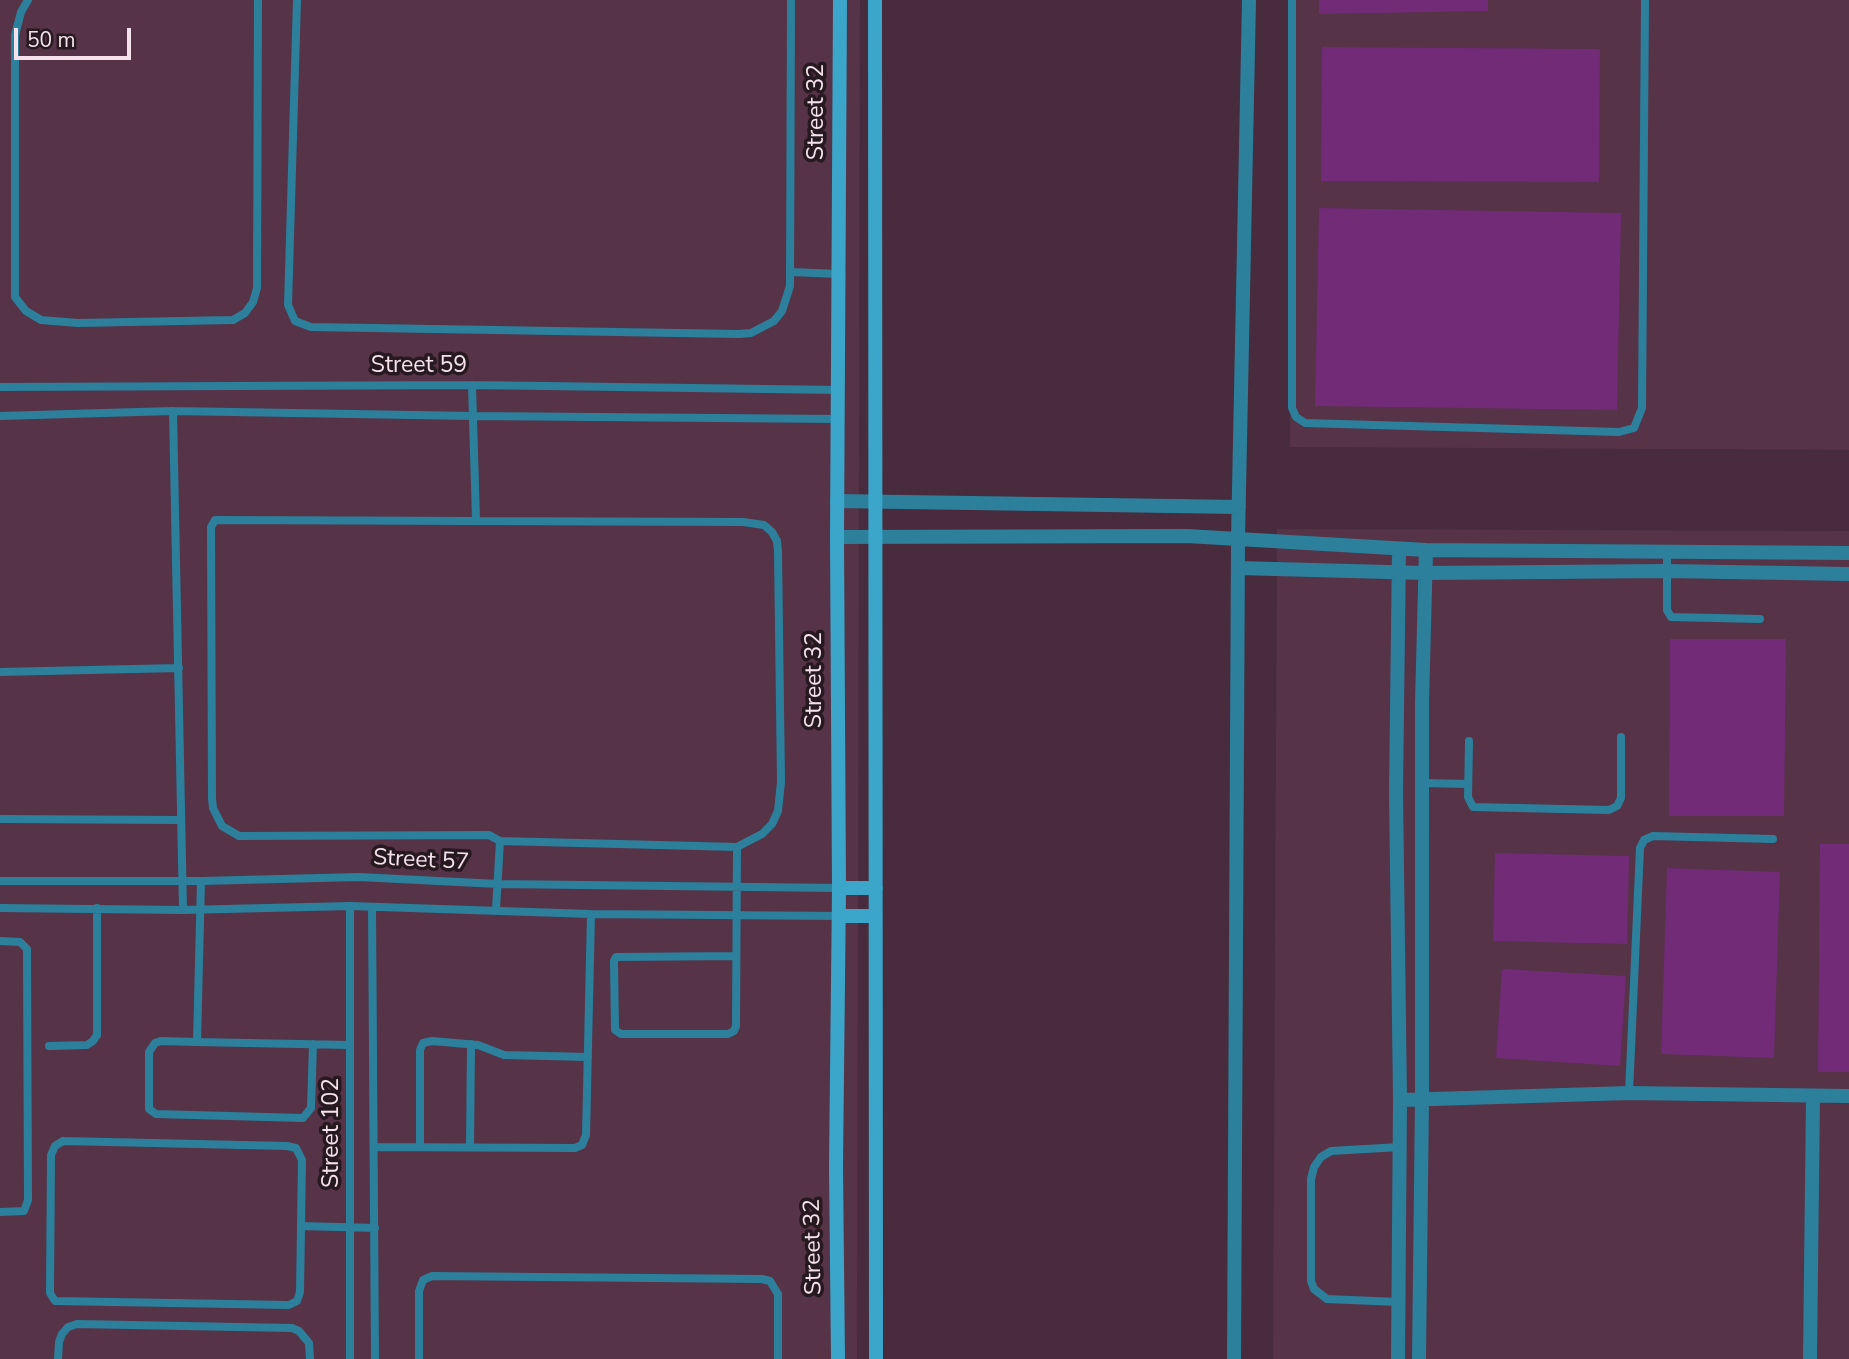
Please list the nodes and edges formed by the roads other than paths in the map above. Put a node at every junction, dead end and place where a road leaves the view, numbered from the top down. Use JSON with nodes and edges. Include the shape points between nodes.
{"nodes":[{"id":1,"x":28,"y":0,"type":"edge"},
{"id":2,"x":258,"y":0,"type":"edge"},
{"id":3,"x":297,"y":0,"type":"edge"},
{"id":4,"x":791,"y":0,"type":"edge"},
{"id":5,"x":840,"y":0,"type":"edge"},
{"id":6,"x":875,"y":0,"type":"edge"},
{"id":7,"x":1249,"y":0,"type":"edge"},
{"id":8,"x":1292,"y":0,"type":"edge"},
{"id":9,"x":1645,"y":0,"type":"edge"},
{"id":10,"x":790,"y":272,"type":"junction"},
{"id":11,"x":839,"y":274,"type":"junction"},
{"id":12,"x":472,"y":385,"type":"junction"},
{"id":13,"x":0,"y":387,"type":"edge"},
{"id":14,"x":839,"y":390,"type":"junction"},
{"id":15,"x":173,"y":411,"type":"junction"},
{"id":16,"x":0,"y":415,"type":"edge"},
{"id":17,"x":473,"y":416,"type":"junction"},
{"id":18,"x":839,"y":419,"type":"junction"},
{"id":19,"x":837,"y":501,"type":"junction"},
{"id":20,"x":874,"y":501,"type":"junction"},
{"id":21,"x":1239,"y":507,"type":"junction"},
{"id":22,"x":476,"y":520,"type":"junction"},
{"id":23,"x":837,"y":537,"type":"junction"},
{"id":24,"x":874,"y":537,"type":"junction"},
{"id":25,"x":1238,"y":538,"type":"junction"},
{"id":26,"x":1399,"y":549,"type":"junction"},
{"id":27,"x":1426,"y":550,"type":"junction"},
{"id":28,"x":1667,"y":550,"type":"junction"},
{"id":29,"x":1849,"y":553,"type":"edge"},
{"id":30,"x":1238,"y":568,"type":"junction"},
{"id":31,"x":1667,"y":571,"type":"junction"},
{"id":32,"x":1399,"y":573,"type":"junction"},
{"id":33,"x":1425,"y":573,"type":"junction"},
{"id":34,"x":1849,"y":574,"type":"edge"},
{"id":35,"x":1760,"y":619,"type":"dead end"},
{"id":36,"x":179,"y":668,"type":"junction"},
{"id":37,"x":0,"y":672,"type":"edge"},
{"id":38,"x":1397,"y":702,"type":"junction"},
{"id":39,"x":1422,"y":703,"type":"junction"},
{"id":40,"x":1621,"y":737,"type":"dead end"},
{"id":41,"x":1469,"y":741,"type":"dead end"},
{"id":42,"x":1422,"y":783,"type":"junction"},
{"id":43,"x":1468,"y":784,"type":"junction"},
{"id":44,"x":0,"y":819,"type":"edge"},
{"id":45,"x":181,"y":820,"type":"junction"},
{"id":46,"x":1773,"y":839,"type":"dead end"},
{"id":47,"x":500,"y":841,"type":"junction"},
{"id":48,"x":737,"y":847,"type":"junction"},
{"id":49,"x":0,"y":881,"type":"edge"},
{"id":50,"x":182,"y":881,"type":"junction"},
{"id":51,"x":201,"y":881,"type":"junction"},
{"id":52,"x":498,"y":884,"type":"junction"},
{"id":53,"x":736,"y":887,"type":"junction"},
{"id":54,"x":839,"y":888,"type":"junction"},
{"id":55,"x":876,"y":888,"type":"junction"},
{"id":56,"x":349,"y":906,"type":"junction"},
{"id":57,"x":372,"y":907,"type":"junction"},
{"id":58,"x":0,"y":908,"type":"edge"},
{"id":59,"x":97,"y":908,"type":"junction"},
{"id":60,"x":201,"y":909,"type":"junction"},
{"id":61,"x":496,"y":909,"type":"junction"},
{"id":62,"x":183,"y":910,"type":"junction"},
{"id":63,"x":736,"y":913,"type":"junction"},
{"id":64,"x":591,"y":914,"type":"junction"},
{"id":65,"x":839,"y":916,"type":"junction"},
{"id":66,"x":876,"y":916,"type":"junction"},
{"id":67,"x":0,"y":941,"type":"edge"},
{"id":68,"x":736,"y":956,"type":"junction"},
{"id":69,"x":197,"y":1042,"type":"junction"},
{"id":70,"x":313,"y":1044,"type":"junction"},
{"id":71,"x":471,"y":1044,"type":"junction"},
{"id":72,"x":350,"y":1045,"type":"junction"},
{"id":73,"x":49,"y":1046,"type":"dead end"},
{"id":74,"x":588,"y":1057,"type":"junction"},
{"id":75,"x":1629,"y":1093,"type":"junction"},
{"id":76,"x":1849,"y":1096,"type":"edge"},
{"id":77,"x":1813,"y":1097,"type":"junction"},
{"id":78,"x":1422,"y":1098,"type":"junction"},
{"id":79,"x":1400,"y":1100,"type":"junction"},
{"id":80,"x":375,"y":1147,"type":"junction"},
{"id":81,"x":420,"y":1147,"type":"junction"},
{"id":82,"x":470,"y":1147,"type":"junction"},
{"id":83,"x":1400,"y":1147,"type":"junction"},
{"id":84,"x":0,"y":1212,"type":"edge"},
{"id":85,"x":301,"y":1226,"type":"junction"},
{"id":86,"x":352,"y":1227,"type":"junction"},
{"id":87,"x":375,"y":1228,"type":"junction"},
{"id":88,"x":1398,"y":1302,"type":"junction"},
{"id":89,"x":58,"y":1359,"type":"edge"},
{"id":90,"x":310,"y":1359,"type":"edge"},
{"id":91,"x":351,"y":1359,"type":"edge"},
{"id":92,"x":375,"y":1359,"type":"edge"},
{"id":93,"x":419,"y":1359,"type":"edge"},
{"id":94,"x":778,"y":1359,"type":"edge"},
{"id":95,"x":838,"y":1359,"type":"edge"},
{"id":96,"x":876,"y":1359,"type":"edge"},
{"id":97,"x":1234,"y":1359,"type":"edge"},
{"id":98,"x":1398,"y":1359,"type":"edge"},
{"id":99,"x":1419,"y":1359,"type":"edge"},
{"id":100,"x":1810,"y":1359,"type":"edge"}],
"edges":[{"from":1,"to":2,"type":"lane","via":[[15,36],[15,297],[41,320],[78,323],[233,320],[253,302],[257,288]]},
{"from":3,"to":10,"type":"lane","via":[[288,305],[302,325],[751,333],[774,321],[782,311]]},
{"from":4,"to":10,"type":"lane"},
{"from":5,"to":11,"type":"main road","name":"Street 32"},
{"from":6,"to":20,"type":"main road"},
{"from":7,"to":21,"type":"street"},
{"from":8,"to":9,"type":"lane","via":[[1292,408],[1296,417],[1305,423],[1619,432],[1634,428],[1642,408]]},
{"from":10,"to":11,"type":"lane"},
{"from":11,"to":14,"type":"main road","name":"Street 32"},
{"from":12,"to":13,"type":"lane","name":"Street 59"},
{"from":12,"to":14,"type":"lane","name":"Street 59"},
{"from":12,"to":17,"type":"lane"},
{"from":14,"to":18,"type":"main road","name":"Street 32"},
{"from":15,"to":16,"type":"lane"},
{"from":15,"to":17,"type":"lane"},
{"from":15,"to":36,"type":"lane"},
{"from":17,"to":18,"type":"lane"},
{"from":17,"to":22,"type":"lane"},
{"from":18,"to":19,"type":"main road","name":"Street 32"},
{"from":19,"to":20,"type":"street"},
{"from":19,"to":23,"type":"main road","name":"Street 32"},
{"from":20,"to":21,"type":"street"},
{"from":20,"to":24,"type":"main road"},
{"from":21,"to":25,"type":"street"},
{"from":22,"to":47,"type":"lane","via":[[215,520],[211,527],[212,798],[216,818],[239,836],[489,835]]},
{"from":22,"to":48,"type":"lane","via":[[743,522],[764,525],[772,532],[778,552],[781,797],[772,824]]},
{"from":23,"to":24,"type":"street"},
{"from":23,"to":54,"type":"main road","name":"Street 32"},
{"from":24,"to":25,"type":"street"},
{"from":24,"to":55,"type":"main road"},
{"from":25,"to":26,"type":"street"},
{"from":25,"to":30,"type":"street"},
{"from":26,"to":27,"type":"street"},
{"from":26,"to":32,"type":"street"},
{"from":27,"to":28,"type":"street"},
{"from":27,"to":33,"type":"street"},
{"from":28,"to":29,"type":"street"},
{"from":28,"to":31,"type":"lane"},
{"from":30,"to":32,"type":"street"},
{"from":30,"to":97,"type":"street"},
{"from":31,"to":33,"type":"street"},
{"from":31,"to":34,"type":"street"},
{"from":31,"to":35,"type":"lane","via":[[1671,617]]},
{"from":32,"to":33,"type":"street"},
{"from":32,"to":38,"type":"street"},
{"from":33,"to":39,"type":"street"},
{"from":36,"to":37,"type":"lane"},
{"from":36,"to":45,"type":"lane"},
{"from":38,"to":39,"type":"street"},
{"from":38,"to":79,"type":"street"},
{"from":39,"to":42,"type":"street"},
{"from":40,"to":43,"type":"lane","via":[[1621,798],[1613,809],[1476,808],[1469,802]]},
{"from":41,"to":43,"type":"lane"},
{"from":42,"to":43,"type":"lane"},
{"from":42,"to":78,"type":"street"},
{"from":44,"to":45,"type":"lane"},
{"from":45,"to":50,"type":"lane"},
{"from":46,"to":75,"type":"lane","via":[[1653,836],[1644,840],[1640,848]]},
{"from":47,"to":48,"type":"lane"},
{"from":47,"to":52,"type":"lane"},
{"from":48,"to":53,"type":"lane"},
{"from":49,"to":50,"type":"lane","name":"Street 57"},
{"from":50,"to":51,"type":"lane","name":"Street 57"},
{"from":50,"to":62,"type":"lane"},
{"from":51,"to":52,"type":"lane","name":"Street 57","via":[[359,877]]},
{"from":51,"to":60,"type":"lane"},
{"from":52,"to":53,"type":"lane","name":"Street 57"},
{"from":52,"to":61,"type":"lane"},
{"from":53,"to":54,"type":"lane","name":"Street 57"},
{"from":53,"to":63,"type":"lane"},
{"from":54,"to":55,"type":"main road"},
{"from":54,"to":65,"type":"main road","name":"Street 32"},
{"from":55,"to":66,"type":"main road"},
{"from":56,"to":57,"type":"lane","name":"Street 57"},
{"from":56,"to":60,"type":"lane","name":"Street 57"},
{"from":56,"to":72,"type":"lane","name":"Street 102"},
{"from":57,"to":61,"type":"lane","name":"Street 57"},
{"from":57,"to":80,"type":"lane","name":"Street 102"},
{"from":58,"to":59,"type":"lane","name":"Street 57"},
{"from":59,"to":62,"type":"lane","name":"Street 57"},
{"from":59,"to":73,"type":"lane","via":[[96,1038],[87,1045]]},
{"from":60,"to":62,"type":"lane","name":"Street 57"},
{"from":60,"to":69,"type":"lane"},
{"from":61,"to":64,"type":"lane","name":"Street 57"},
{"from":63,"to":64,"type":"lane","name":"Street 57"},
{"from":63,"to":65,"type":"lane","name":"Street 57"},
{"from":63,"to":68,"type":"lane"},
{"from":64,"to":74,"type":"lane"},
{"from":65,"to":66,"type":"main road"},
{"from":65,"to":95,"type":"main road","name":"Street 32"},
{"from":66,"to":96,"type":"main road"},
{"from":67,"to":84,"type":"lane","via":[[20,942],[27,949],[28,1200],[23,1211]]},
{"from":68,"to":68,"type":"lane","via":[[736,1026],[732,1032],[616,1032],[616,957]]},
{"from":69,"to":70,"type":"lane"},
{"from":69,"to":70,"type":"lane","via":[[161,1041],[151,1046],[148,1104],[152,1113],[303,1118],[311,1108]]},
{"from":70,"to":72,"type":"lane"},
{"from":71,"to":74,"type":"lane","via":[[503,1055]]},
{"from":71,"to":81,"type":"lane","via":[[427,1041],[421,1046]]},
{"from":71,"to":82,"type":"lane"},
{"from":72,"to":86,"type":"lane","name":"Street 102"},
{"from":74,"to":82,"type":"lane","via":[[582,1145]]},
{"from":75,"to":77,"type":"street"},
{"from":75,"to":78,"type":"street"},
{"from":76,"to":77,"type":"street"},
{"from":77,"to":100,"type":"street"},
{"from":78,"to":79,"type":"street"},
{"from":78,"to":99,"type":"street"},
{"from":79,"to":83,"type":"street"},
{"from":80,"to":81,"type":"lane"},
{"from":80,"to":87,"type":"lane","name":"Street 102"},
{"from":81,"to":82,"type":"lane"},
{"from":83,"to":88,"type":"street"},
{"from":83,"to":88,"type":"lane","via":[[1331,1151],[1321,1157],[1311,1179],[1314,1289],[1327,1299]]},
{"from":85,"to":85,"type":"lane","via":[[300,1297],[293,1304],[55,1301],[50,1293],[51,1155],[63,1142],[291,1146],[302,1160]]},
{"from":85,"to":86,"type":"lane"},
{"from":86,"to":87,"type":"lane"},
{"from":86,"to":91,"type":"lane","name":"Street 102"},
{"from":87,"to":92,"type":"lane","name":"Street 102"},
{"from":88,"to":98,"type":"street"},
{"from":89,"to":90,"type":"lane","via":[[62,1334],[77,1324],[292,1328],[309,1343]]},
{"from":93,"to":94,"type":"lane","via":[[420,1284],[427,1277],[445,1276],[762,1279],[778,1294]]}]}
